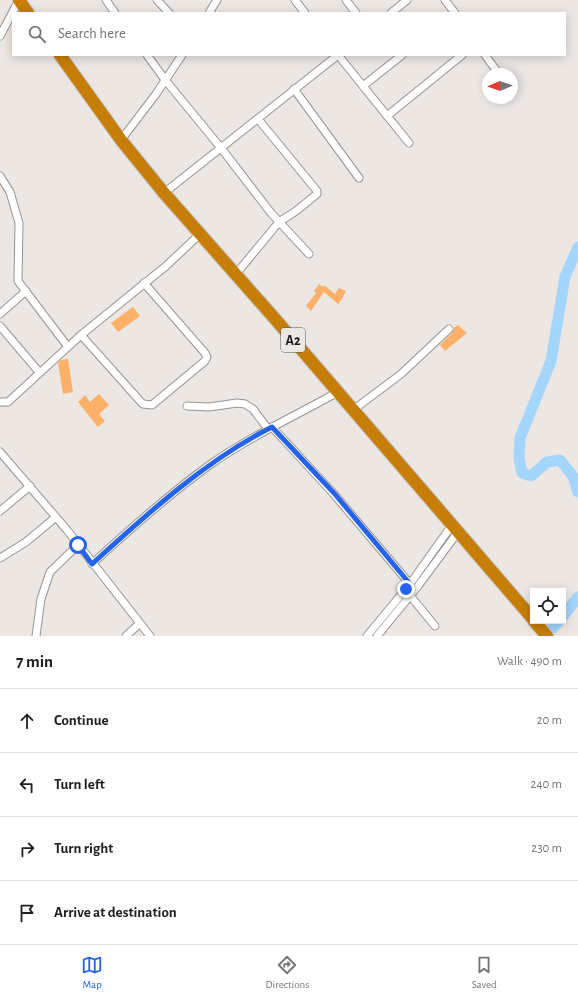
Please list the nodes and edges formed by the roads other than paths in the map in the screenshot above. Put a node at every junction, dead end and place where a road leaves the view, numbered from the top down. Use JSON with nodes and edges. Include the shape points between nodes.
{"nodes":[{"id":1,"x":19,"y":0,"type":"edge"},
{"id":2,"x":106,"y":0,"type":"edge"},
{"id":3,"x":157,"y":0,"type":"edge"},
{"id":4,"x":217,"y":0,"type":"edge"},
{"id":5,"x":295,"y":0,"type":"edge"},
{"id":6,"x":346,"y":0,"type":"edge"},
{"id":7,"x":407,"y":0,"type":"edge"},
{"id":8,"x":445,"y":0,"type":"edge"},
{"id":9,"x":399,"y":2,"type":"edge"},
{"id":10,"x":13,"y":12,"type":"edge"},
{"id":11,"x":27,"y":12,"type":"edge"},
{"id":12,"x":114,"y":12,"type":"edge"},
{"id":13,"x":168,"y":12,"type":"edge"},
{"id":14,"x":210,"y":12,"type":"edge"},
{"id":15,"x":304,"y":12,"type":"edge"},
{"id":16,"x":355,"y":12,"type":"edge"},
{"id":17,"x":392,"y":12,"type":"edge"},
{"id":18,"x":454,"y":12,"type":"edge"},
{"id":19,"x":12,"y":13,"type":"edge"},
{"id":20,"x":0,"y":36,"type":"edge"},
{"id":21,"x":61,"y":56,"type":"edge"},
{"id":22,"x":148,"y":56,"type":"edge"},
{"id":23,"x":181,"y":56,"type":"edge"},
{"id":24,"x":337,"y":56,"type":"edge"},
{"id":25,"x":339,"y":56,"type":"edge"},
{"id":26,"x":401,"y":56,"type":"edge"},
{"id":27,"x":461,"y":56,"type":"edge"},
{"id":28,"x":486,"y":56,"type":"edge"},
{"id":29,"x":495,"y":68,"type":"edge"},
{"id":30,"x":166,"y":81,"type":"junction"},
{"id":31,"x":363,"y":86,"type":"junction"},
{"id":32,"x":294,"y":90,"type":"junction"},
{"id":33,"x":387,"y":116,"type":"junction"},
{"id":34,"x":258,"y":119,"type":"junction"},
{"id":35,"x":121,"y":140,"type":"junction"},
{"id":36,"x":409,"y":143,"type":"dead end"},
{"id":37,"x":221,"y":148,"type":"junction"},
{"id":38,"x":0,"y":176,"type":"edge"},
{"id":39,"x":359,"y":178,"type":"dead end"},
{"id":40,"x":164,"y":193,"type":"junction"},
{"id":41,"x":279,"y":222,"type":"junction"},
{"id":42,"x":200,"y":234,"type":"junction"},
{"id":43,"x":309,"y":254,"type":"dead end"},
{"id":44,"x":236,"y":274,"type":"junction"},
{"id":45,"x":144,"y":284,"type":"junction"},
{"id":46,"x":26,"y":291,"type":"junction"},
{"id":47,"x":0,"y":314,"type":"edge"},
{"id":48,"x":0,"y":326,"type":"edge"},
{"id":49,"x":449,"y":329,"type":"dead end"},
{"id":50,"x":81,"y":335,"type":"junction"},
{"id":51,"x":68,"y":347,"type":"junction"},
{"id":52,"x":39,"y":372,"type":"junction"},
{"id":53,"x":338,"y":392,"type":"junction"},
{"id":54,"x":0,"y":402,"type":"edge"},
{"id":55,"x":187,"y":406,"type":"dead end"},
{"id":56,"x":353,"y":410,"type":"junction"},
{"id":57,"x":270,"y":428,"type":"junction"},
{"id":58,"x":0,"y":452,"type":"edge"},
{"id":59,"x":30,"y":486,"type":"junction"},
{"id":60,"x":0,"y":511,"type":"edge"},
{"id":61,"x":56,"y":517,"type":"junction"},
{"id":62,"x":455,"y":529,"type":"junction"},
{"id":63,"x":78,"y":545,"type":"junction"},
{"id":64,"x":0,"y":558,"type":"edge"},
{"id":65,"x":92,"y":564,"type":"junction"},
{"id":66,"x":409,"y":590,"type":"junction"},
{"id":67,"x":139,"y":624,"type":"junction"},
{"id":68,"x":434,"y":626,"type":"dead end"},
{"id":69,"x":539,"y":626,"type":"edge"},
{"id":70,"x":36,"y":636,"type":"edge"},
{"id":71,"x":126,"y":636,"type":"edge"},
{"id":72,"x":150,"y":636,"type":"edge"},
{"id":73,"x":367,"y":636,"type":"edge"},
{"id":74,"x":377,"y":636,"type":"edge"}],
"edges":[{"from":1,"to":10,"type":"street"},
{"from":1,"to":11,"type":"highway"},
{"from":2,"to":12,"type":"street"},
{"from":3,"to":13,"type":"street"},
{"from":4,"to":14,"type":"street"},
{"from":5,"to":15,"type":"street"},
{"from":6,"to":16,"type":"street"},
{"from":7,"to":9,"type":"street"},
{"from":8,"to":18,"type":"street"},
{"from":9,"to":17,"type":"street"},
{"from":19,"to":20,"type":"street"},
{"from":21,"to":35,"type":"highway","number":"A2"},
{"from":22,"to":30,"type":"street"},
{"from":23,"to":30,"type":"street"},
{"from":24,"to":32,"type":"street"},
{"from":25,"to":31,"type":"street"},
{"from":26,"to":31,"type":"street"},
{"from":27,"to":33,"type":"street"},
{"from":28,"to":29,"type":"street"},
{"from":30,"to":35,"type":"street"},
{"from":30,"to":37,"type":"street"},
{"from":31,"to":33,"type":"street"},
{"from":32,"to":34,"type":"street"},
{"from":32,"to":39,"type":"street"},
{"from":33,"to":36,"type":"street"},
{"from":34,"to":37,"type":"street"},
{"from":34,"to":41,"type":"street","via":[[317,191],[316,196]]},
{"from":35,"to":40,"type":"highway","number":"A2"},
{"from":37,"to":40,"type":"street"},
{"from":37,"to":41,"type":"street"},
{"from":38,"to":46,"type":"street","via":[[10,192],[17,218],[18,281]]},
{"from":40,"to":42,"type":"highway","number":"A2"},
{"from":41,"to":43,"type":"street"},
{"from":41,"to":44,"type":"street"},
{"from":42,"to":44,"type":"highway","number":"A2"},
{"from":42,"to":45,"type":"street","via":[[183,252]]},
{"from":44,"to":53,"type":"highway","number":"A2"},
{"from":45,"to":50,"type":"street"},
{"from":45,"to":50,"type":"street","via":[[207,357],[152,405],[144,404]]},
{"from":46,"to":47,"type":"street"},
{"from":46,"to":51,"type":"street"},
{"from":48,"to":52,"type":"street"},
{"from":49,"to":56,"type":"street","via":[[401,374]]},
{"from":50,"to":51,"type":"street"},
{"from":51,"to":52,"type":"street"},
{"from":52,"to":54,"type":"street","via":[[8,402]]},
{"from":53,"to":56,"type":"highway","number":"A2"},
{"from":53,"to":57,"type":"street"},
{"from":55,"to":57,"type":"street","via":[[245,404]]},
{"from":56,"to":62,"type":"highway","number":"A2"},
{"from":57,"to":65,"type":"street","via":[[212,464],[184,485]]},
{"from":57,"to":66,"type":"street","via":[[334,493]]},
{"from":58,"to":59,"type":"street"},
{"from":59,"to":60,"type":"street"},
{"from":59,"to":61,"type":"street"},
{"from":61,"to":63,"type":"street"},
{"from":61,"to":64,"type":"street","via":[[26,542]]},
{"from":62,"to":66,"type":"street"},
{"from":62,"to":66,"type":"street"},
{"from":62,"to":69,"type":"highway","number":"A2"},
{"from":63,"to":65,"type":"street"},
{"from":63,"to":70,"type":"street","via":[[50,572],[41,599]]},
{"from":65,"to":67,"type":"street"},
{"from":66,"to":68,"type":"street"},
{"from":66,"to":73,"type":"street"},
{"from":66,"to":74,"type":"street"},
{"from":67,"to":71,"type":"street"},
{"from":67,"to":72,"type":"street"}]}
